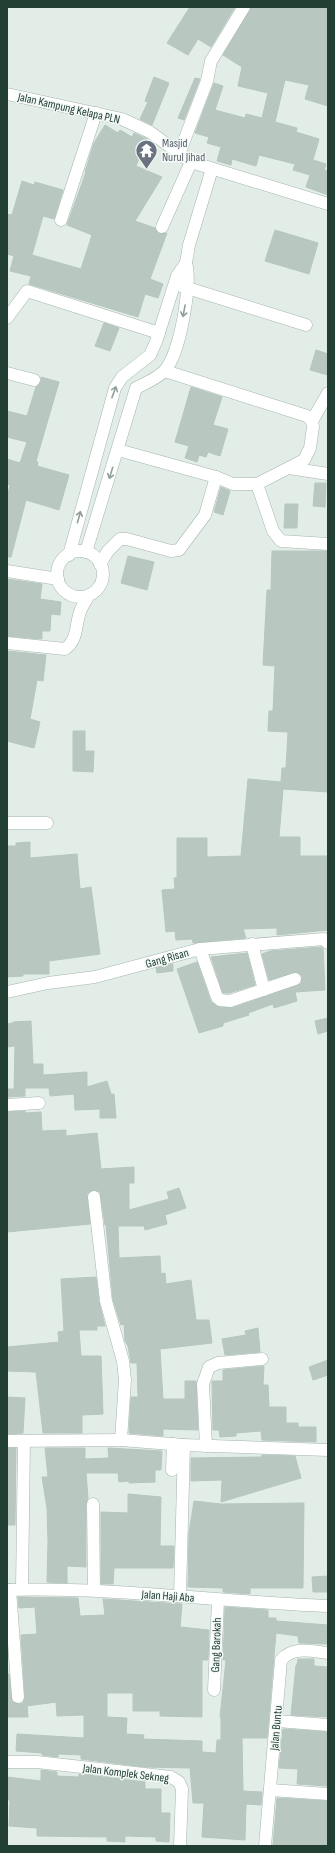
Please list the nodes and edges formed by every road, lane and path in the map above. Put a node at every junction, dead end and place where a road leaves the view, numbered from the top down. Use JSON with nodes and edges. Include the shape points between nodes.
{"nodes":[{"id":1,"x":244,"y":7,"type":"edge"},
{"id":2,"x":7,"y":94,"type":"edge"},
{"id":3,"x":96,"y":113,"type":"junction"},
{"id":4,"x":179,"y":154,"type":"junction"},
{"id":5,"x":191,"y":162,"type":"junction"},
{"id":6,"x":212,"y":168,"type":"junction"},
{"id":7,"x":328,"y":204,"type":"edge"},
{"id":8,"x":62,"y":220,"type":"dead end"},
{"id":9,"x":162,"y":227,"type":"dead end"},
{"id":10,"x":186,"y":263,"type":"junction"},
{"id":11,"x":174,"y":284,"type":"junction"},
{"id":12,"x":188,"y":288,"type":"junction"},
{"id":13,"x":7,"y":318,"type":"edge"},
{"id":14,"x":306,"y":325,"type":"dead end"},
{"id":15,"x":159,"y":333,"type":"junction"},
{"id":16,"x":165,"y":371,"type":"junction"},
{"id":17,"x":7,"y":373,"type":"edge"},
{"id":18,"x":34,"y":380,"type":"dead end"},
{"id":19,"x":328,"y":393,"type":"edge"},
{"id":20,"x":312,"y":421,"type":"junction"},
{"id":21,"x":118,"y":450,"type":"junction"},
{"id":22,"x":289,"y":468,"type":"junction"},
{"id":23,"x":328,"y":474,"type":"edge"},
{"id":24,"x":216,"y":477,"type":"junction"},
{"id":25,"x":257,"y":484,"type":"junction"},
{"id":26,"x":328,"y":544,"type":"edge"},
{"id":27,"x":69,"y":554,"type":"junction"},
{"id":28,"x":93,"y":557,"type":"junction"},
{"id":29,"x":7,"y":571,"type":"edge"},
{"id":30,"x":58,"y":574,"type":"junction"},
{"id":31,"x":83,"y":595,"type":"junction"},
{"id":32,"x":7,"y":643,"type":"edge"},
{"id":33,"x":7,"y":823,"type":"edge"},
{"id":34,"x":47,"y":823,"type":"dead end"},
{"id":35,"x":328,"y":943,"type":"edge"},
{"id":36,"x":252,"y":944,"type":"junction"},
{"id":37,"x":200,"y":949,"type":"junction"},
{"id":38,"x":295,"y":980,"type":"dead end"},
{"id":39,"x":264,"y":990,"type":"junction"},
{"id":40,"x":7,"y":992,"type":"edge"},
{"id":41,"x":39,"y":1103,"type":"dead end"},
{"id":42,"x":7,"y":1105,"type":"edge"},
{"id":43,"x":94,"y":1197,"type":"dead end"},
{"id":44,"x":262,"y":1359,"type":"dead end"},
{"id":45,"x":121,"y":1440,"type":"junction"},
{"id":46,"x":24,"y":1441,"type":"junction"},
{"id":47,"x":7,"y":1442,"type":"edge"},
{"id":48,"x":179,"y":1445,"type":"junction"},
{"id":49,"x":206,"y":1446,"type":"junction"},
{"id":50,"x":328,"y":1450,"type":"edge"},
{"id":51,"x":172,"y":1470,"type":"dead end"},
{"id":52,"x":94,"y":1504,"type":"dead end"},
{"id":53,"x":13,"y":1590,"type":"edge"},
{"id":54,"x":94,"y":1590,"type":"junction"},
{"id":55,"x":180,"y":1595,"type":"junction"},
{"id":56,"x":218,"y":1600,"type":"junction"},
{"id":57,"x":328,"y":1606,"type":"edge"},
{"id":58,"x":328,"y":1652,"type":"edge"},
{"id":59,"x":214,"y":1690,"type":"dead end"},
{"id":60,"x":18,"y":1697,"type":"dead end"},
{"id":61,"x":277,"y":1721,"type":"junction"},
{"id":62,"x":328,"y":1725,"type":"edge"},
{"id":63,"x":7,"y":1762,"type":"edge"},
{"id":64,"x":270,"y":1790,"type":"junction"},
{"id":65,"x":328,"y":1794,"type":"edge"},
{"id":66,"x":180,"y":1846,"type":"edge"},
{"id":67,"x":265,"y":1846,"type":"edge"}],
"edges":[{"from":1,"to":4,"type":"street","via":[[211,61],[207,81]]},
{"from":2,"to":3,"type":"street","name":"Jalan Kampung Kelapa PLN"},
{"from":3,"to":4,"type":"street","name":"Jalan Kampung Kelapa PLN","via":[[122,119],[150,132]]},
{"from":3,"to":8,"type":"street"},
{"from":4,"to":5,"type":"street","name":"Jalan Kampung Kelapa PLN"},
{"from":5,"to":6,"type":"street","name":"Jalan Kampung Kelapa PLN"},
{"from":5,"to":9,"type":"street"},
{"from":6,"to":7,"type":"street","name":"Jalan Kampung Kelapa PLN"},
{"from":6,"to":10,"type":"street"},
{"from":10,"to":11,"type":"street"},
{"from":10,"to":12,"type":"street","via":[[189,273]]},
{"from":11,"to":12,"type":"street"},
{"from":11,"to":15,"type":"street"},
{"from":12,"to":14,"type":"street"},
{"from":12,"to":16,"type":"street","one_way":true,"via":[[176,351]]},
{"from":13,"to":15,"type":"street","via":[[27,291]]},
{"from":27,"to":15,"type":"street","one_way":true,"via":[[115,388],[122,377],[150,355]]},
{"from":16,"to":20,"type":"street","via":[[300,412]]},
{"from":16,"to":21,"type":"street","via":[[136,388]]},
{"from":17,"to":18,"type":"street"},
{"from":19,"to":20,"type":"street"},
{"from":20,"to":22,"type":"street","via":[[310,448],[304,460]]},
{"from":21,"to":24,"type":"street"},
{"from":21,"to":28,"type":"street","one_way":true},
{"from":22,"to":23,"type":"street"},
{"from":22,"to":25,"type":"street"},
{"from":24,"to":25,"type":"street","via":[[233,484]]},
{"from":24,"to":28,"type":"street","via":[[205,515],[179,550],[171,551],[120,539],[108,551]]},
{"from":25,"to":26,"type":"street","via":[[273,531],[281,541]]},
{"from":27,"to":28,"type":"street","via":[[78,552]]},
{"from":27,"to":30,"type":"street","via":[[62,561]]},
{"from":28,"to":31,"type":"street","via":[[103,570],[102,583],[94,593]]},
{"from":29,"to":30,"type":"street","via":[[40,576]]},
{"from":30,"to":31,"type":"street","via":[[65,591],[70,595]]},
{"from":31,"to":32,"type":"street","via":[[74,639],[65,650]]},
{"from":33,"to":34,"type":"street"},
{"from":35,"to":36,"type":"street","name":"Gang Risan","via":[[324,939]]},
{"from":36,"to":37,"type":"street","name":"Gang Risan"},
{"from":36,"to":39,"type":"street"},
{"from":37,"to":39,"type":"street","via":[[220,1000],[230,1001]]},
{"from":37,"to":40,"type":"street","name":"Gang Risan","via":[[95,977]]},
{"from":38,"to":39,"type":"street"},
{"from":41,"to":42,"type":"street"},
{"from":43,"to":45,"type":"street","via":[[106,1301],[123,1361],[125,1380]]},
{"from":44,"to":49,"type":"street","via":[[218,1363],[209,1367],[203,1384]]},
{"from":45,"to":46,"type":"street"},
{"from":45,"to":48,"type":"street"},
{"from":46,"to":47,"type":"street"},
{"from":46,"to":53,"type":"street"},
{"from":48,"to":49,"type":"street"},
{"from":48,"to":51,"type":"street"},
{"from":48,"to":55,"type":"street"},
{"from":49,"to":50,"type":"street"},
{"from":52,"to":54,"type":"street"},
{"from":53,"to":54,"type":"street","name":"Jalan Haji Aba"},
{"from":53,"to":60,"type":"street"},
{"from":54,"to":55,"type":"street","name":"Jalan Haji Aba"},
{"from":55,"to":56,"type":"street","name":"Jalan Haji Aba"},
{"from":56,"to":57,"type":"street","name":"Jalan Haji Aba"},
{"from":56,"to":59,"type":"street","name":"Gang Barokah"},
{"from":58,"to":61,"type":"street","name":"Jalan Buntu","via":[[298,1650],[289,1652],[281,1660]]},
{"from":61,"to":62,"type":"street"},
{"from":61,"to":64,"type":"street","name":"Jalan Buntu"},
{"from":63,"to":66,"type":"street","name":"Jalan Komplek Sekneg","via":[[37,1762],[171,1777],[179,1782],[182,1789]]},
{"from":64,"to":65,"type":"street"},
{"from":64,"to":67,"type":"street","name":"Jalan Buntu"}]}
